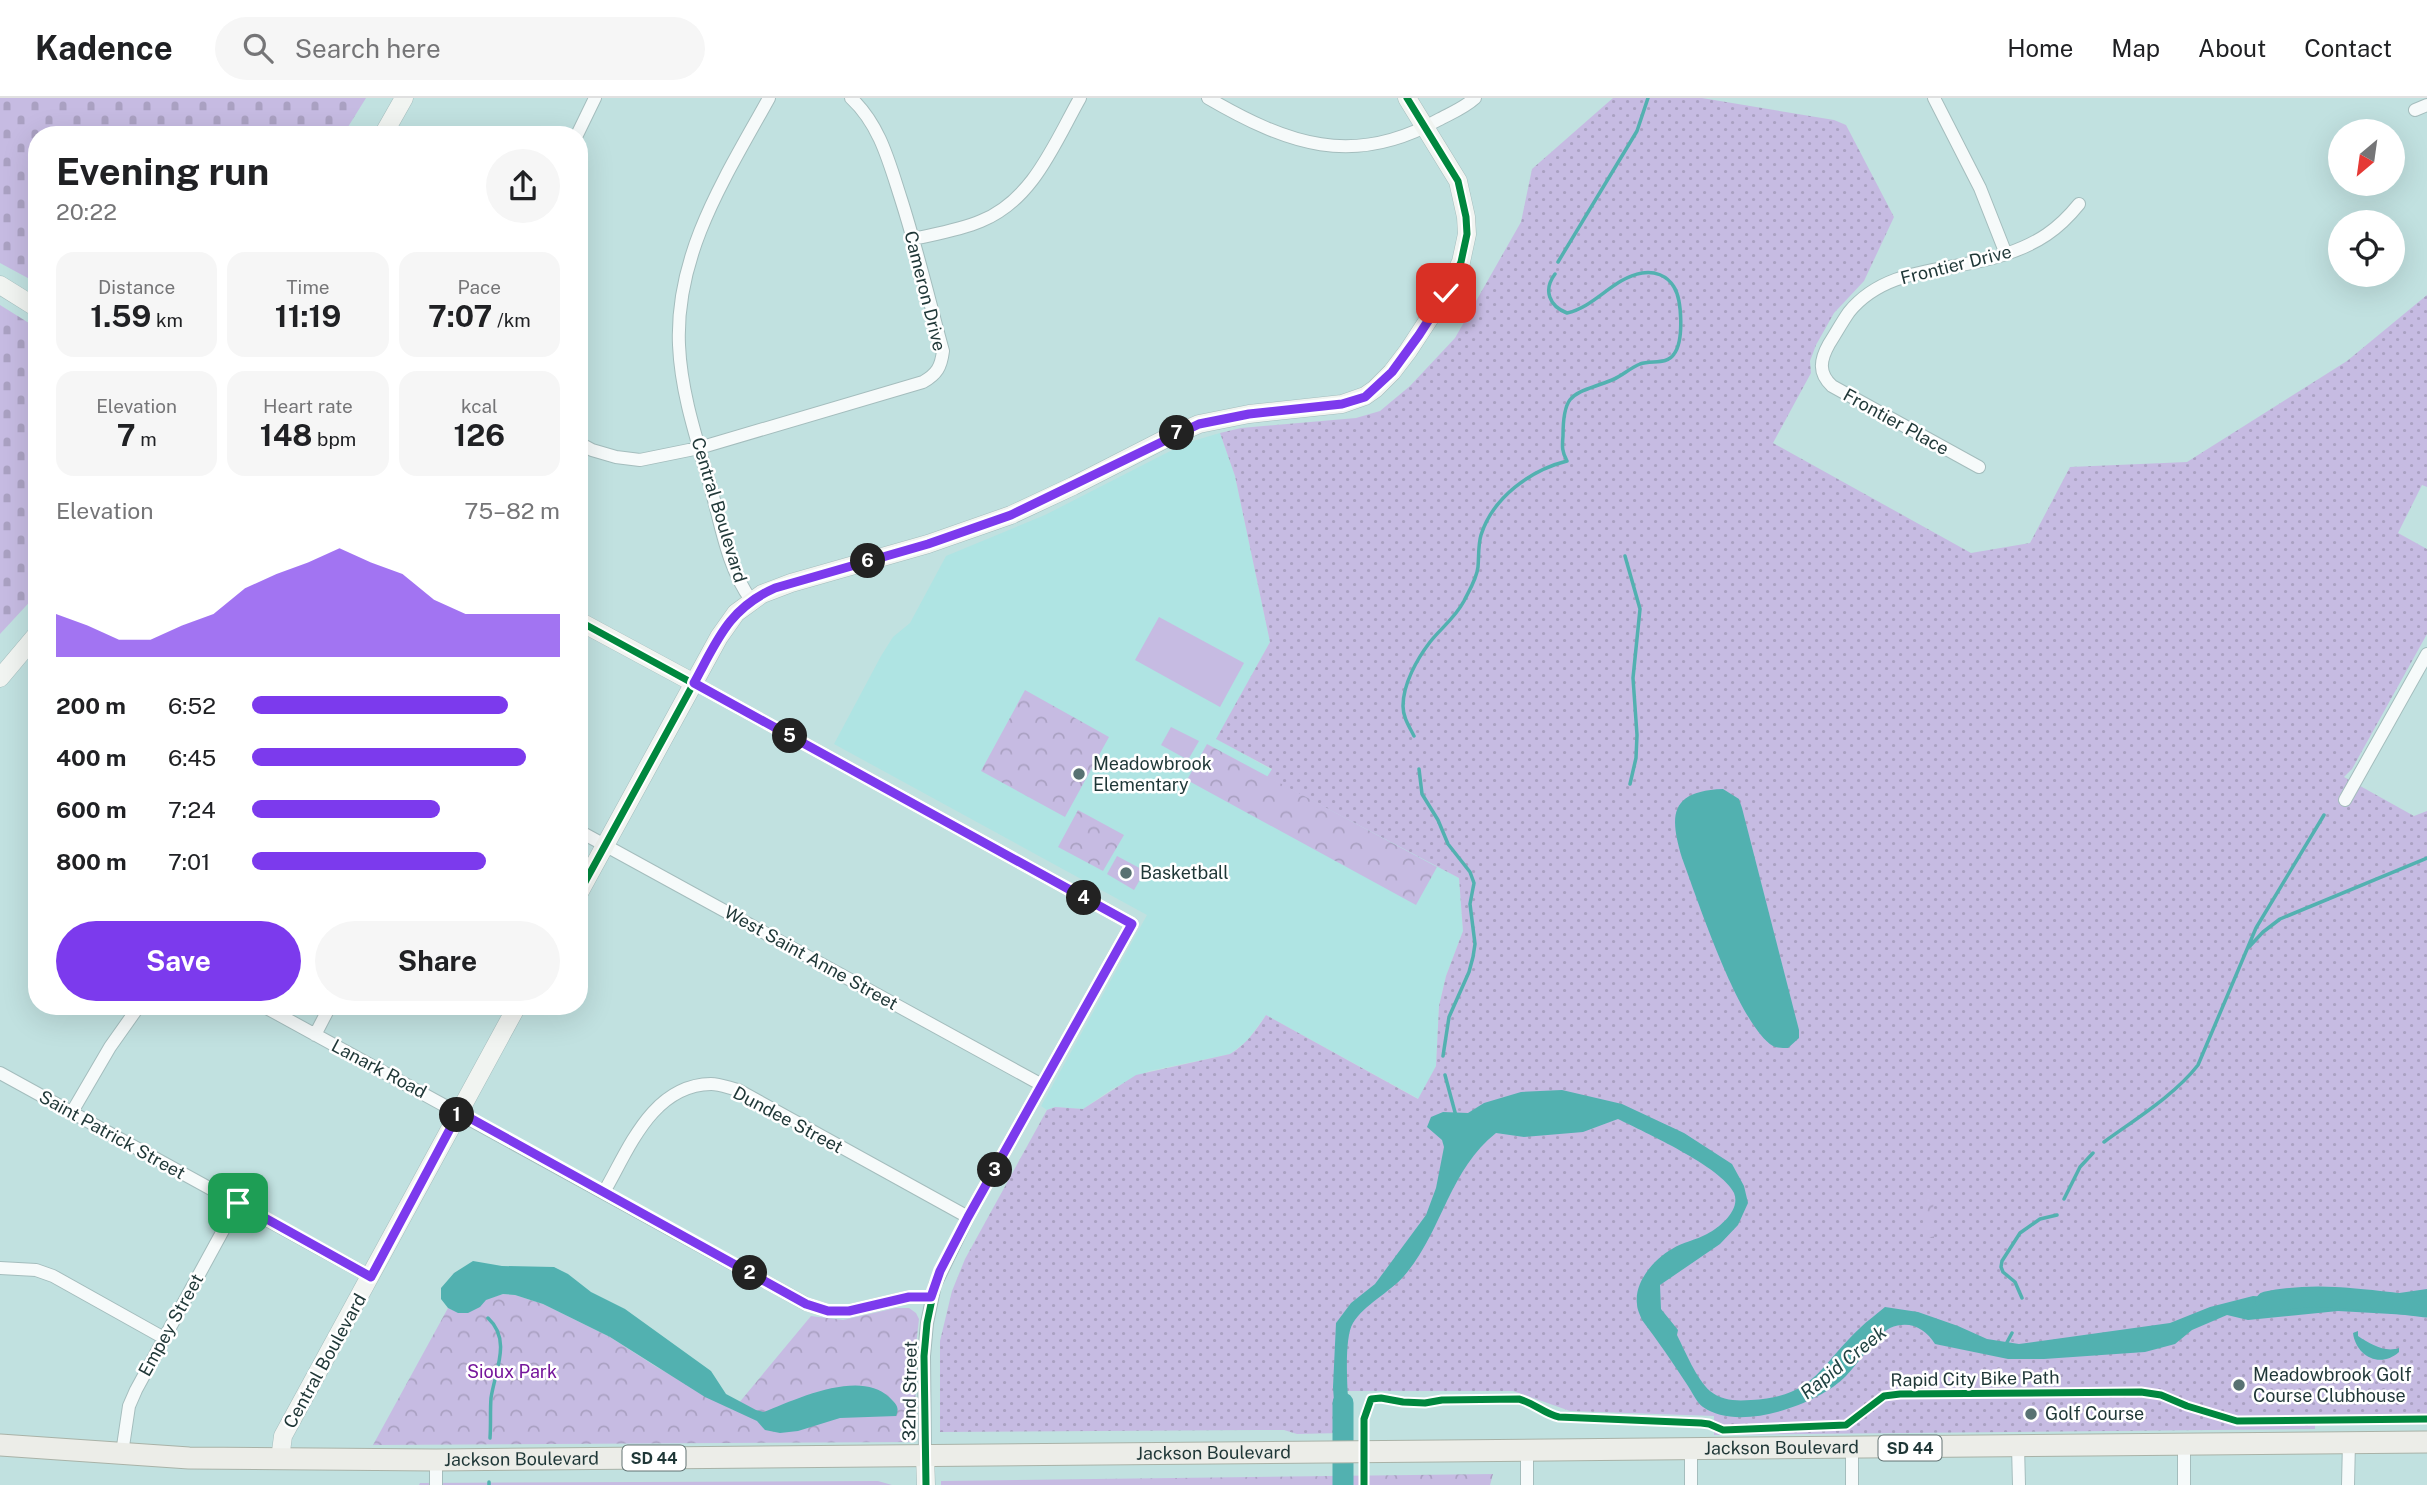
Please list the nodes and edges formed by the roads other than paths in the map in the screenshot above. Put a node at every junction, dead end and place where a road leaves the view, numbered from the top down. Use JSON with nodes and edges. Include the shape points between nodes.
{"nodes":[{"id":1,"x":404,"y":98,"type":"edge"},
{"id":2,"x":595,"y":98,"type":"edge"},
{"id":3,"x":769,"y":98,"type":"edge"},
{"id":4,"x":851,"y":98,"type":"edge"},
{"id":5,"x":1080,"y":98,"type":"edge"},
{"id":6,"x":1208,"y":98,"type":"edge"},
{"id":7,"x":1407,"y":98,"type":"edge"},
{"id":8,"x":1475,"y":98,"type":"edge"},
{"id":9,"x":1934,"y":98,"type":"edge"},
{"id":10,"x":388,"y":126,"type":"edge"},
{"id":11,"x":581,"y":126,"type":"edge"},
{"id":12,"x":1425,"y":128,"type":"junction"},
{"id":13,"x":2079,"y":204,"type":"dead end"},
{"id":14,"x":914,"y":239,"type":"junction"},
{"id":15,"x":2006,"y":254,"type":"junction"},
{"id":16,"x":0,"y":285,"type":"edge"},
{"id":17,"x":28,"y":302,"type":"edge"},
{"id":18,"x":1821,"y":369,"type":"joint"},
{"id":19,"x":588,"y":448,"type":"edge"},
{"id":20,"x":699,"y":448,"type":"junction"},
{"id":21,"x":1979,"y":467,"type":"dead end"},
{"id":22,"x":751,"y":600,"type":"junction"},
{"id":23,"x":588,"y":626,"type":"edge"},
{"id":24,"x":28,"y":645,"type":"edge"},
{"id":25,"x":2427,"y":654,"type":"edge"},
{"id":26,"x":0,"y":678,"type":"edge"},
{"id":27,"x":694,"y":683,"type":"junction"},
{"id":28,"x":2346,"y":800,"type":"dead end"},
{"id":29,"x":588,"y":836,"type":"edge"},
{"id":30,"x":605,"y":845,"type":"junction"},
{"id":31,"x":588,"y":876,"type":"edge"},
{"id":32,"x":133,"y":1015,"type":"edge"},
{"id":33,"x":279,"y":1015,"type":"edge"},
{"id":34,"x":325,"y":1015,"type":"edge"},
{"id":35,"x":512,"y":1015,"type":"edge"},
{"id":36,"x":314,"y":1035,"type":"junction"},
{"id":37,"x":0,"y":1073,"type":"edge"},
{"id":38,"x":1042,"y":1085,"type":"junction"},
{"id":39,"x":72,"y":1112,"type":"junction"},
{"id":40,"x":459,"y":1112,"type":"junction"},
{"id":41,"x":604,"y":1192,"type":"junction"},
{"id":42,"x":238,"y":1203,"type":"junction"},
{"id":43,"x":968,"y":1217,"type":"junction"},
{"id":44,"x":0,"y":1268,"type":"edge"},
{"id":45,"x":371,"y":1277,"type":"junction"},
{"id":46,"x":931,"y":1297,"type":"junction"},
{"id":47,"x":164,"y":1338,"type":"junction"},
{"id":48,"x":2349,"y":1442,"type":"junction"},
{"id":49,"x":2427,"y":1443,"type":"edge"},
{"id":50,"x":2184,"y":1444,"type":"junction"},
{"id":51,"x":0,"y":1445,"type":"edge"},
{"id":52,"x":2018,"y":1446,"type":"junction"},
{"id":53,"x":1852,"y":1448,"type":"junction"},
{"id":54,"x":1691,"y":1450,"type":"junction"},
{"id":55,"x":1527,"y":1451,"type":"junction"},
{"id":56,"x":122,"y":1453,"type":"junction"},
{"id":57,"x":925,"y":1456,"type":"junction"},
{"id":58,"x":280,"y":1459,"type":"junction"},
{"id":59,"x":436,"y":1460,"type":"junction"},
{"id":60,"x":436,"y":1485,"type":"edge"},
{"id":61,"x":926,"y":1485,"type":"edge"},
{"id":62,"x":1527,"y":1485,"type":"edge"},
{"id":63,"x":1691,"y":1485,"type":"edge"},
{"id":64,"x":1852,"y":1485,"type":"edge"},
{"id":65,"x":2019,"y":1485,"type":"edge"},
{"id":66,"x":2184,"y":1485,"type":"edge"},
{"id":67,"x":2348,"y":1485,"type":"edge"}],
"edges":[{"from":1,"to":10,"type":"street"},
{"from":2,"to":11,"type":"street"},
{"from":3,"to":20,"type":"street","name":"Central Boulevard","via":[[708,211],[695,241],[682,296],[679,346]]},
{"from":4,"to":14,"type":"street","name":"Cameron Drive","via":[[874,125],[884,147]]},
{"from":5,"to":14,"type":"street","via":[[1037,176],[1020,197],[981,222]]},
{"from":6,"to":12,"type":"street","via":[[1255,124],[1322,145],[1354,147],[1392,141]]},
{"from":7,"to":12,"type":"street"},
{"from":8,"to":12,"type":"street"},
{"from":9,"to":15,"type":"street","via":[[1980,188]]},
{"from":12,"to":22,"type":"street","via":[[1458,181],[1466,217],[1465,248],[1456,275],[1419,335],[1392,372],[1365,397],[1199,424],[1011,515],[791,583]]},
{"from":13,"to":15,"type":"street","name":"Frontier Drive","via":[[2054,231]]},
{"from":14,"to":20,"type":"street","name":"Cameron Drive","via":[[943,351],[936,374],[923,382]]},
{"from":15,"to":18,"type":"street","name":"Frontier Drive","via":[[1906,275],[1866,296],[1849,313],[1824,353]]},
{"from":16,"to":17,"type":"street"},
{"from":18,"to":21,"type":"street","name":"Frontier Place","via":[[1835,389]]},
{"from":19,"to":20,"type":"street","via":[[640,460]]},
{"from":20,"to":22,"type":"street","name":"Central Boulevard","via":[[737,579]]},
{"from":22,"to":27,"type":"street","name":"Central Boulevard","via":[[728,624]]},
{"from":23,"to":27,"type":"street"},
{"from":24,"to":26,"type":"street"},
{"from":25,"to":28,"type":"street"},
{"from":27,"to":30,"type":"street","name":"Central Boulevard"},
{"from":27,"to":38,"type":"street","name":"32nd Street","via":[[1132,924]]},
{"from":29,"to":30,"type":"street","name":"West Saint Anne Street"},
{"from":30,"to":31,"type":"street","name":"Central Boulevard"},
{"from":30,"to":38,"type":"street","name":"West Saint Anne Street"},
{"from":32,"to":39,"type":"street"},
{"from":33,"to":36,"type":"street","name":"Lanark Road"},
{"from":34,"to":36,"type":"street"},
{"from":35,"to":40,"type":"street","name":"Central Boulevard"},
{"from":36,"to":40,"type":"street","name":"Lanark Road"},
{"from":37,"to":39,"type":"street","name":"Saint Patrick Street"},
{"from":38,"to":43,"type":"street","name":"32nd Street"},
{"from":39,"to":42,"type":"street","name":"Saint Patrick Street"},
{"from":40,"to":41,"type":"street","name":"Lanark Road"},
{"from":40,"to":45,"type":"street","name":"Central Boulevard"},
{"from":41,"to":43,"type":"street","name":"Dundee Street","via":[[649,1115],[668,1097],[713,1084],[738,1090]]},
{"from":41,"to":46,"type":"street","name":"Lanark Road","via":[[806,1304],[849,1311],[909,1297]]},
{"from":42,"to":45,"type":"street","name":"Saint Patrick Street"},
{"from":42,"to":47,"type":"street","name":"Empey Street"},
{"from":43,"to":46,"type":"street","name":"32nd Street"},
{"from":44,"to":47,"type":"street","via":[[53,1276]]},
{"from":45,"to":58,"type":"street","name":"Central Boulevard","via":[[281,1440]]},
{"from":46,"to":57,"type":"street","name":"32nd Street","via":[[924,1356]]},
{"from":47,"to":56,"type":"street","name":"Empey Street","via":[[131,1400]]},
{"from":48,"to":49,"type":"main road","name":"Jackson Boulevard","number":"SD 44"},
{"from":48,"to":50,"type":"main road","name":"Jackson Boulevard","number":"SD 44"},
{"from":48,"to":67,"type":"street"},
{"from":50,"to":52,"type":"main road","name":"Jackson Boulevard","number":"SD 44"},
{"from":50,"to":66,"type":"street"},
{"from":51,"to":56,"type":"main road","name":"Jackson Boulevard","number":"SD 44"},
{"from":52,"to":53,"type":"main road","name":"Jackson Boulevard","number":"SD 44"},
{"from":52,"to":65,"type":"street"},
{"from":53,"to":54,"type":"main road","name":"Jackson Boulevard","number":"SD 44"},
{"from":53,"to":64,"type":"street"},
{"from":54,"to":55,"type":"main road","name":"Jackson Boulevard","number":"SD 44"},
{"from":54,"to":63,"type":"street"},
{"from":55,"to":57,"type":"main road","name":"Jackson Boulevard","number":"SD 44"},
{"from":55,"to":62,"type":"street"},
{"from":56,"to":58,"type":"main road","name":"Jackson Boulevard","number":"SD 44"},
{"from":57,"to":59,"type":"main road","name":"Jackson Boulevard","number":"SD 44"},
{"from":57,"to":61,"type":"street","name":"32nd Street"},
{"from":58,"to":59,"type":"main road","name":"Jackson Boulevard","number":"SD 44"},
{"from":59,"to":60,"type":"street"}]}
